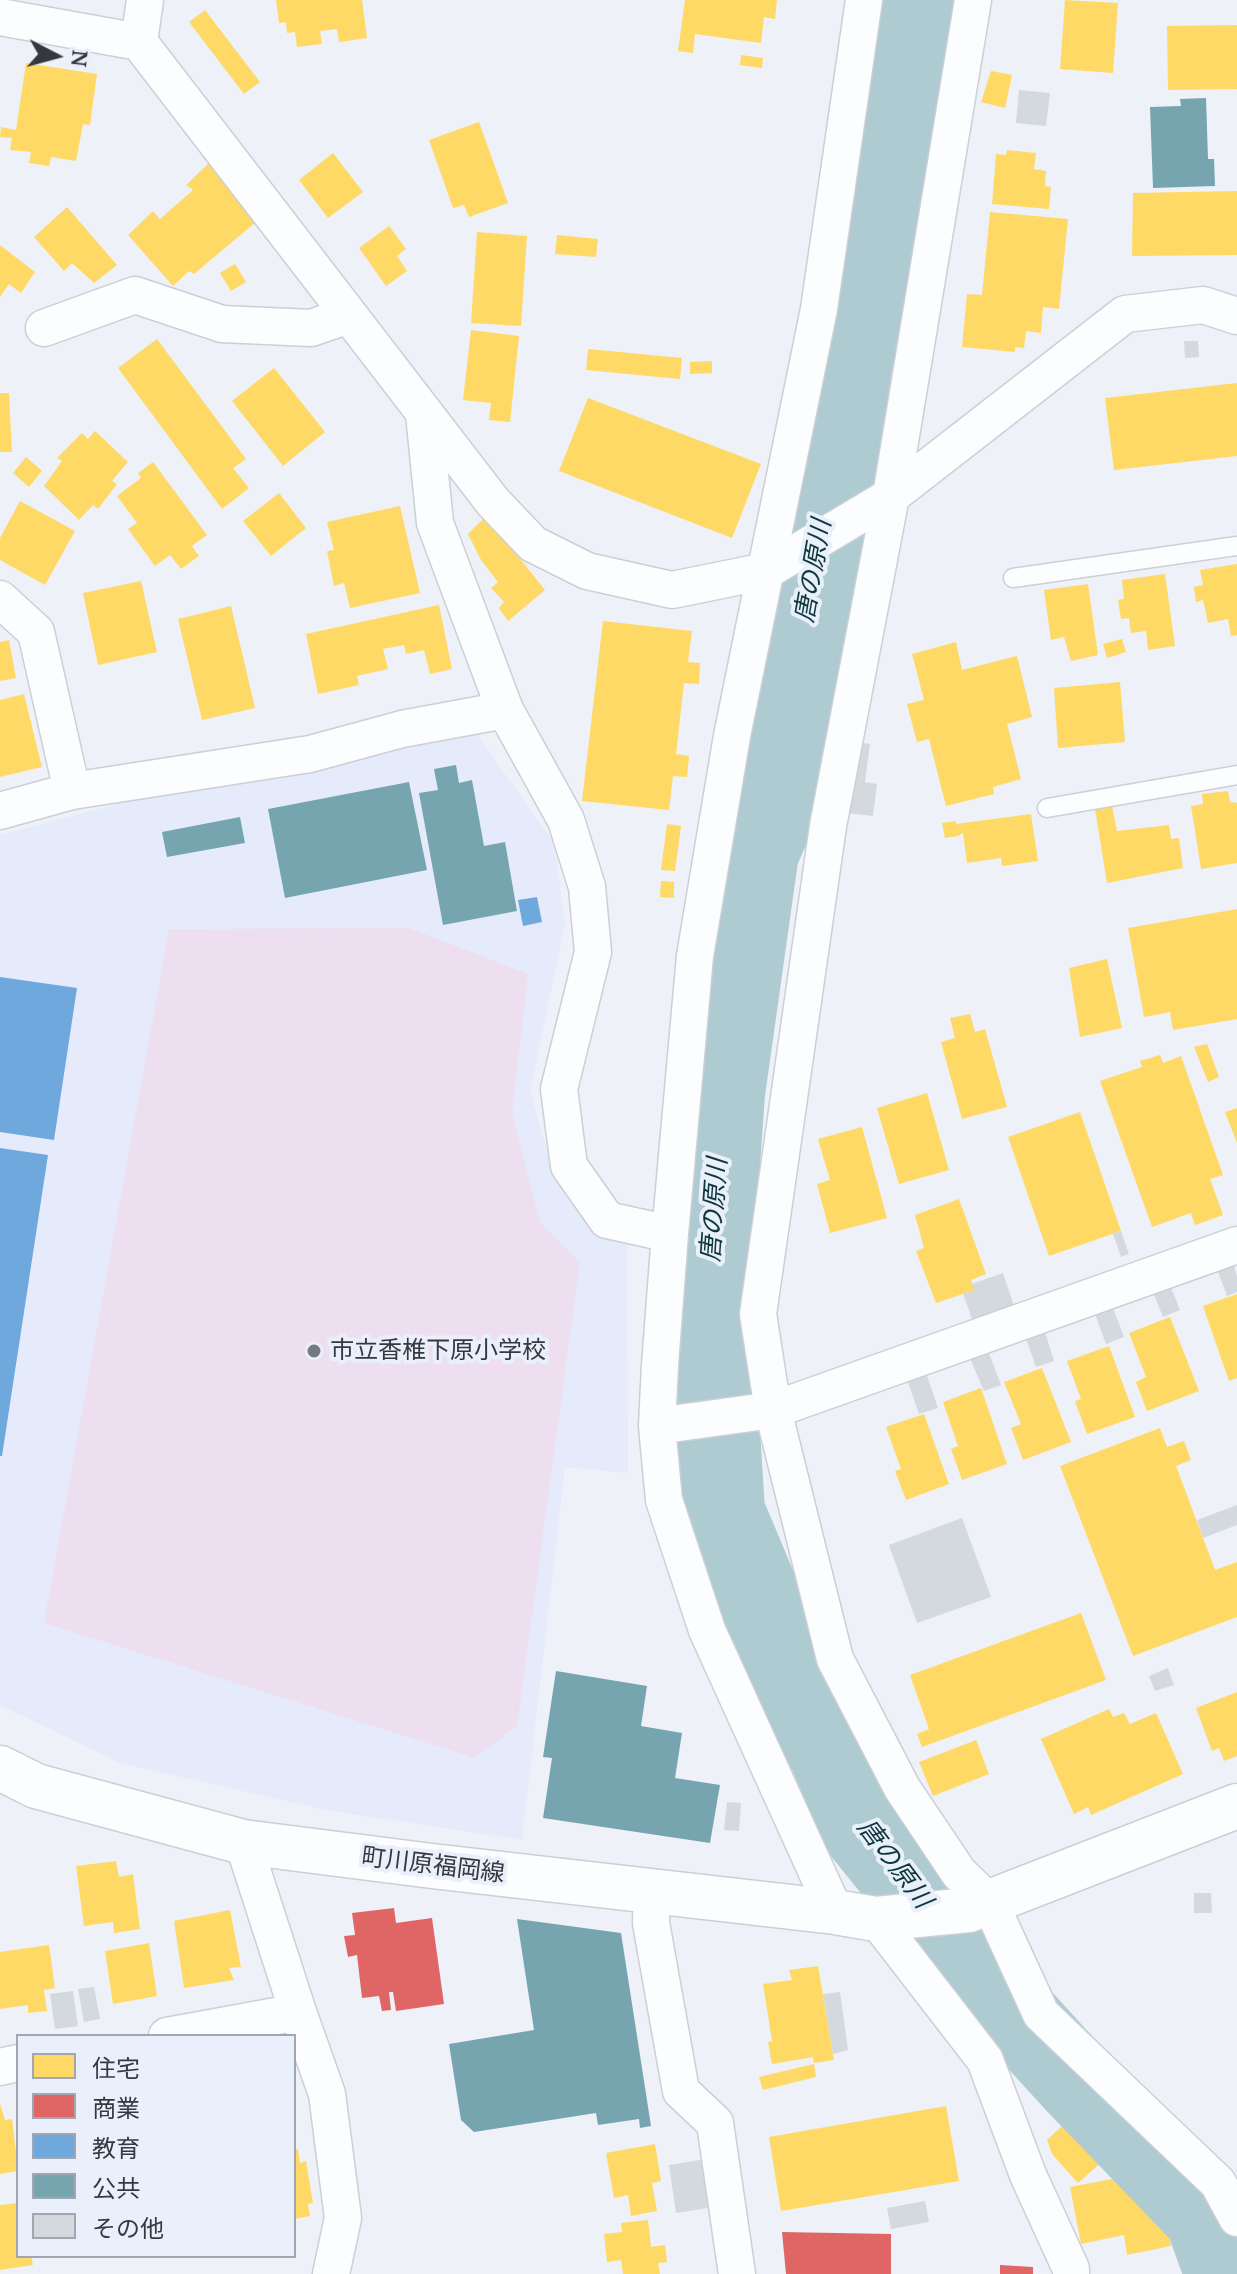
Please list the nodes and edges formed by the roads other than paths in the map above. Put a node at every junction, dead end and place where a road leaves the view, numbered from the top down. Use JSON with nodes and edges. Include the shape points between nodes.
{"nodes":[{"id":1,"x":145,"y":0,"type":"edge"},
{"id":2,"x":864,"y":0,"type":"edge"},
{"id":3,"x":973,"y":0,"type":"edge"},
{"id":4,"x":0,"y":17,"type":"edge"},
{"id":5,"x":139,"y":42,"type":"junction"},
{"id":6,"x":349,"y":315,"type":"junction"},
{"id":7,"x":1237,"y":316,"type":"edge"},
{"id":8,"x":44,"y":328,"type":"dead end"},
{"id":9,"x":424,"y":414,"type":"junction"},
{"id":10,"x":891,"y":496,"type":"junction"},
{"id":11,"x":1237,"y":546,"type":"edge"},
{"id":12,"x":766,"y":571,"type":"junction"},
{"id":13,"x":1013,"y":578,"type":"dead end"},
{"id":14,"x":0,"y":599,"type":"edge"},
{"id":15,"x":505,"y":710,"type":"junction"},
{"id":16,"x":1237,"y":775,"type":"edge"},
{"id":17,"x":72,"y":791,"type":"junction"},
{"id":18,"x":1047,"y":808,"type":"dead end"},
{"id":19,"x":0,"y":811,"type":"edge"},
{"id":20,"x":670,"y":1234,"type":"junction"},
{"id":21,"x":1237,"y":1245,"type":"edge"},
{"id":22,"x":773,"y":1410,"type":"junction"},
{"id":23,"x":657,"y":1426,"type":"junction"},
{"id":24,"x":0,"y":1768,"type":"edge"},
{"id":25,"x":1237,"y":1806,"type":"edge"},
{"id":26,"x":243,"y":1842,"type":"junction"},
{"id":27,"x":652,"y":1892,"type":"junction"},
{"id":28,"x":980,"y":1907,"type":"junction"},
{"id":29,"x":856,"y":1915,"type":"junction"},
{"id":30,"x":298,"y":2012,"type":"junction"},
{"id":31,"x":178,"y":2034,"type":"edge"},
{"id":32,"x":1237,"y":2218,"type":"edge"},
{"id":33,"x":324,"y":2273,"type":"edge"},
{"id":34,"x":737,"y":2274,"type":"edge"},
{"id":35,"x":1071,"y":2274,"type":"edge"}],
"edges":[{"from":1,"to":5,"type":"street"},
{"from":2,"to":12,"type":"street","via":[[819,309]]},
{"from":3,"to":10,"type":"street"},
{"from":4,"to":5,"type":"street"},
{"from":5,"to":6,"type":"street"},
{"from":6,"to":8,"type":"street","via":[[311,328],[222,324],[135,295]]},
{"from":6,"to":9,"type":"street"},
{"from":7,"to":10,"type":"street","via":[[1203,305],[1125,314]]},
{"from":9,"to":12,"type":"street","via":[[533,544],[587,571],[672,590]]},
{"from":9,"to":15,"type":"street","via":[[435,523]]},
{"from":10,"to":12,"type":"street"},
{"from":10,"to":22,"type":"street","via":[[828,826],[758,1314]]},
{"from":11,"to":13,"type":"lane"},
{"from":12,"to":20,"type":"street","via":[[695,956]]},
{"from":14,"to":17,"type":"street","via":[[36,632]]},
{"from":15,"to":17,"type":"street","via":[[402,729],[310,754]]},
{"from":15,"to":20,"type":"street","via":[[566,820],[587,887],[593,952],[559,1089],[569,1166],[607,1220]]},
{"from":16,"to":18,"type":"lane"},
{"from":17,"to":19,"type":"street"},
{"from":20,"to":23,"type":"street"},
{"from":21,"to":22,"type":"street"},
{"from":22,"to":23,"type":"street"},
{"from":22,"to":28,"type":"street","via":[[835,1659],[902,1788]]},
{"from":23,"to":29,"type":"street","via":[[664,1500],[707,1630]]},
{"from":24,"to":26,"type":"main road","name":"町川原福岡線","via":[[36,1786]]},
{"from":25,"to":28,"type":"main road","name":"町川原福岡線"},
{"from":26,"to":27,"type":"main road","name":"町川原福岡線"},
{"from":26,"to":30,"type":"street"},
{"from":27,"to":29,"type":"main road","name":"町川原福岡線"},
{"from":27,"to":34,"type":"street","via":[[651,1923],[681,2091],[715,2123]]},
{"from":28,"to":29,"type":"main road","name":"町川原福岡線"},
{"from":28,"to":32,"type":"street","via":[[1041,2014],[1218,2183]]},
{"from":29,"to":35,"type":"street","via":[[985,2060]]},
{"from":30,"to":31,"type":"street"},
{"from":30,"to":33,"type":"street","via":[[327,2094],[343,2218]]}]}
